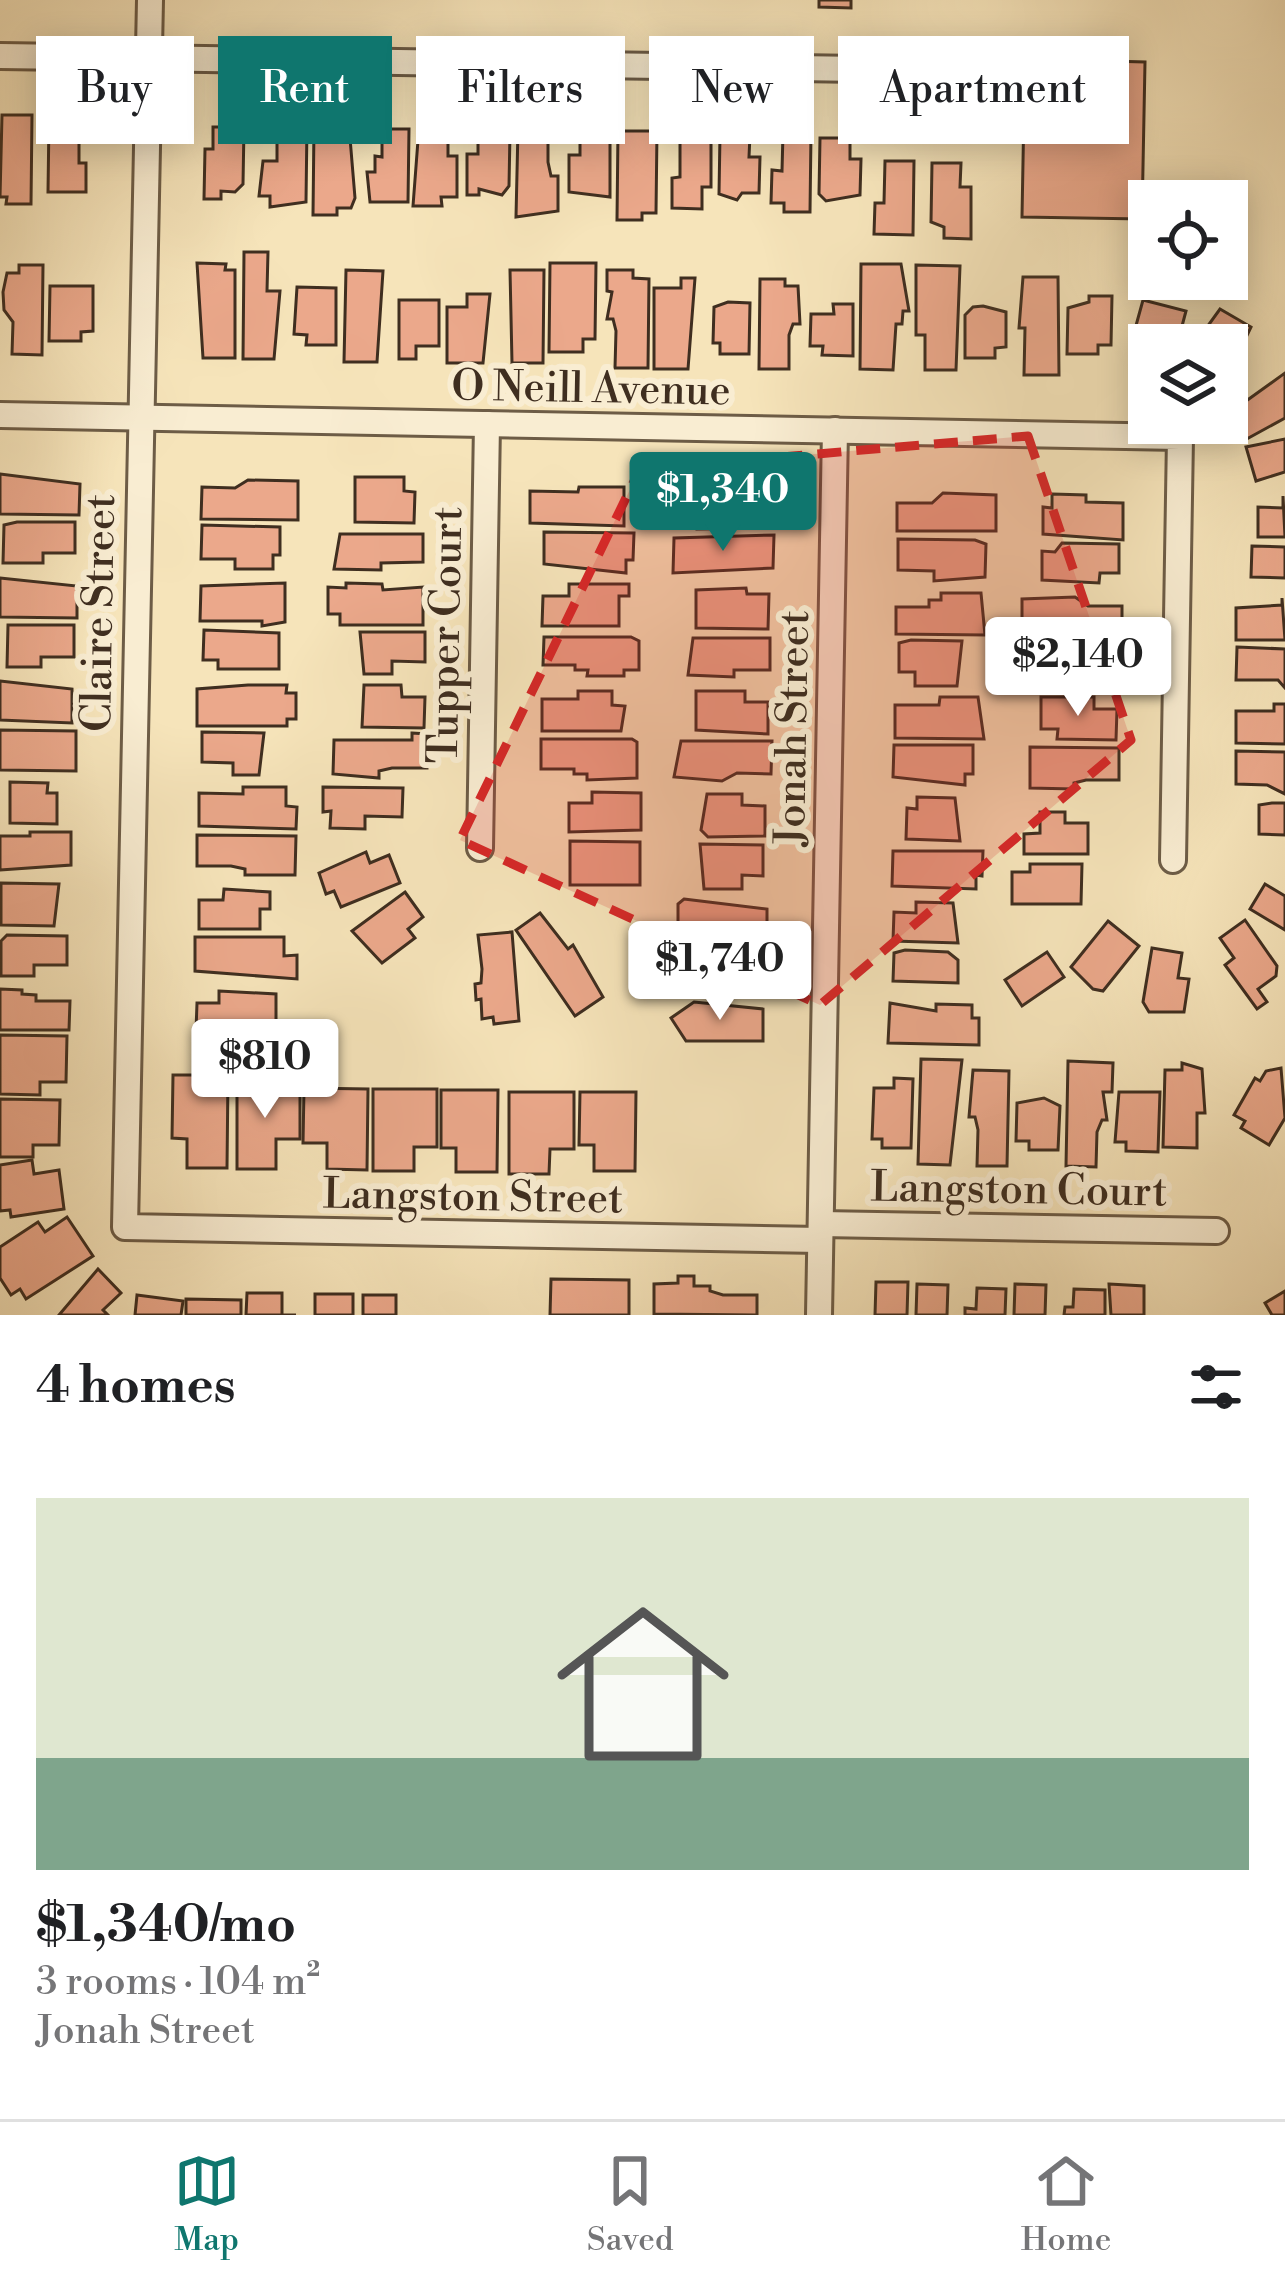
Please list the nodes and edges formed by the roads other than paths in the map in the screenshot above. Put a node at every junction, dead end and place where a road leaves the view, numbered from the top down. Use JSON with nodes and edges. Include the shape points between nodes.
{"nodes":[{"id":1,"x":151,"y":0,"type":"edge"},
{"id":2,"x":148,"y":36,"type":"edge"},
{"id":3,"x":0,"y":56,"type":"edge"},
{"id":4,"x":36,"y":56,"type":"edge"},
{"id":5,"x":194,"y":59,"type":"edge"},
{"id":6,"x":838,"y":69,"type":"edge"},
{"id":7,"x":145,"y":144,"type":"edge"},
{"id":8,"x":0,"y":416,"type":"edge"},
{"id":9,"x":140,"y":418,"type":"junction"},
{"id":10,"x":487,"y":424,"type":"junction"},
{"id":11,"x":835,"y":430,"type":"junction"},
{"id":12,"x":479,"y":848,"type":"dead end"},
{"id":13,"x":1173,"y":860,"type":"dead end"},
{"id":14,"x":125,"y":1227,"type":"joint"},
{"id":15,"x":1216,"y":1231,"type":"dead end"},
{"id":16,"x":820,"y":1232,"type":"junction"},
{"id":17,"x":819,"y":1315,"type":"edge"}],
"edges":[{"from":1,"to":2,"type":"street","name":"Claire Street"},
{"from":3,"to":4,"type":"street"},
{"from":5,"to":6,"type":"street"},
{"from":7,"to":9,"type":"street","name":"Claire Street"},
{"from":8,"to":9,"type":"street","name":"O Neill Avenue"},
{"from":9,"to":10,"type":"street","name":"O Neill Avenue"},
{"from":9,"to":14,"type":"street","name":"Claire Street"},
{"from":10,"to":11,"type":"street","name":"O Neill Avenue"},
{"from":10,"to":12,"type":"street","name":"Tupper Court"},
{"from":11,"to":13,"type":"street","name":"O Neill Avenue","via":[[1180,437]]},
{"from":11,"to":16,"type":"street","name":"Jonah Street"},
{"from":14,"to":16,"type":"street","name":"Langston Street"},
{"from":15,"to":16,"type":"street","name":"Langston Court"},
{"from":16,"to":17,"type":"street","name":"Jonah Street"}]}
